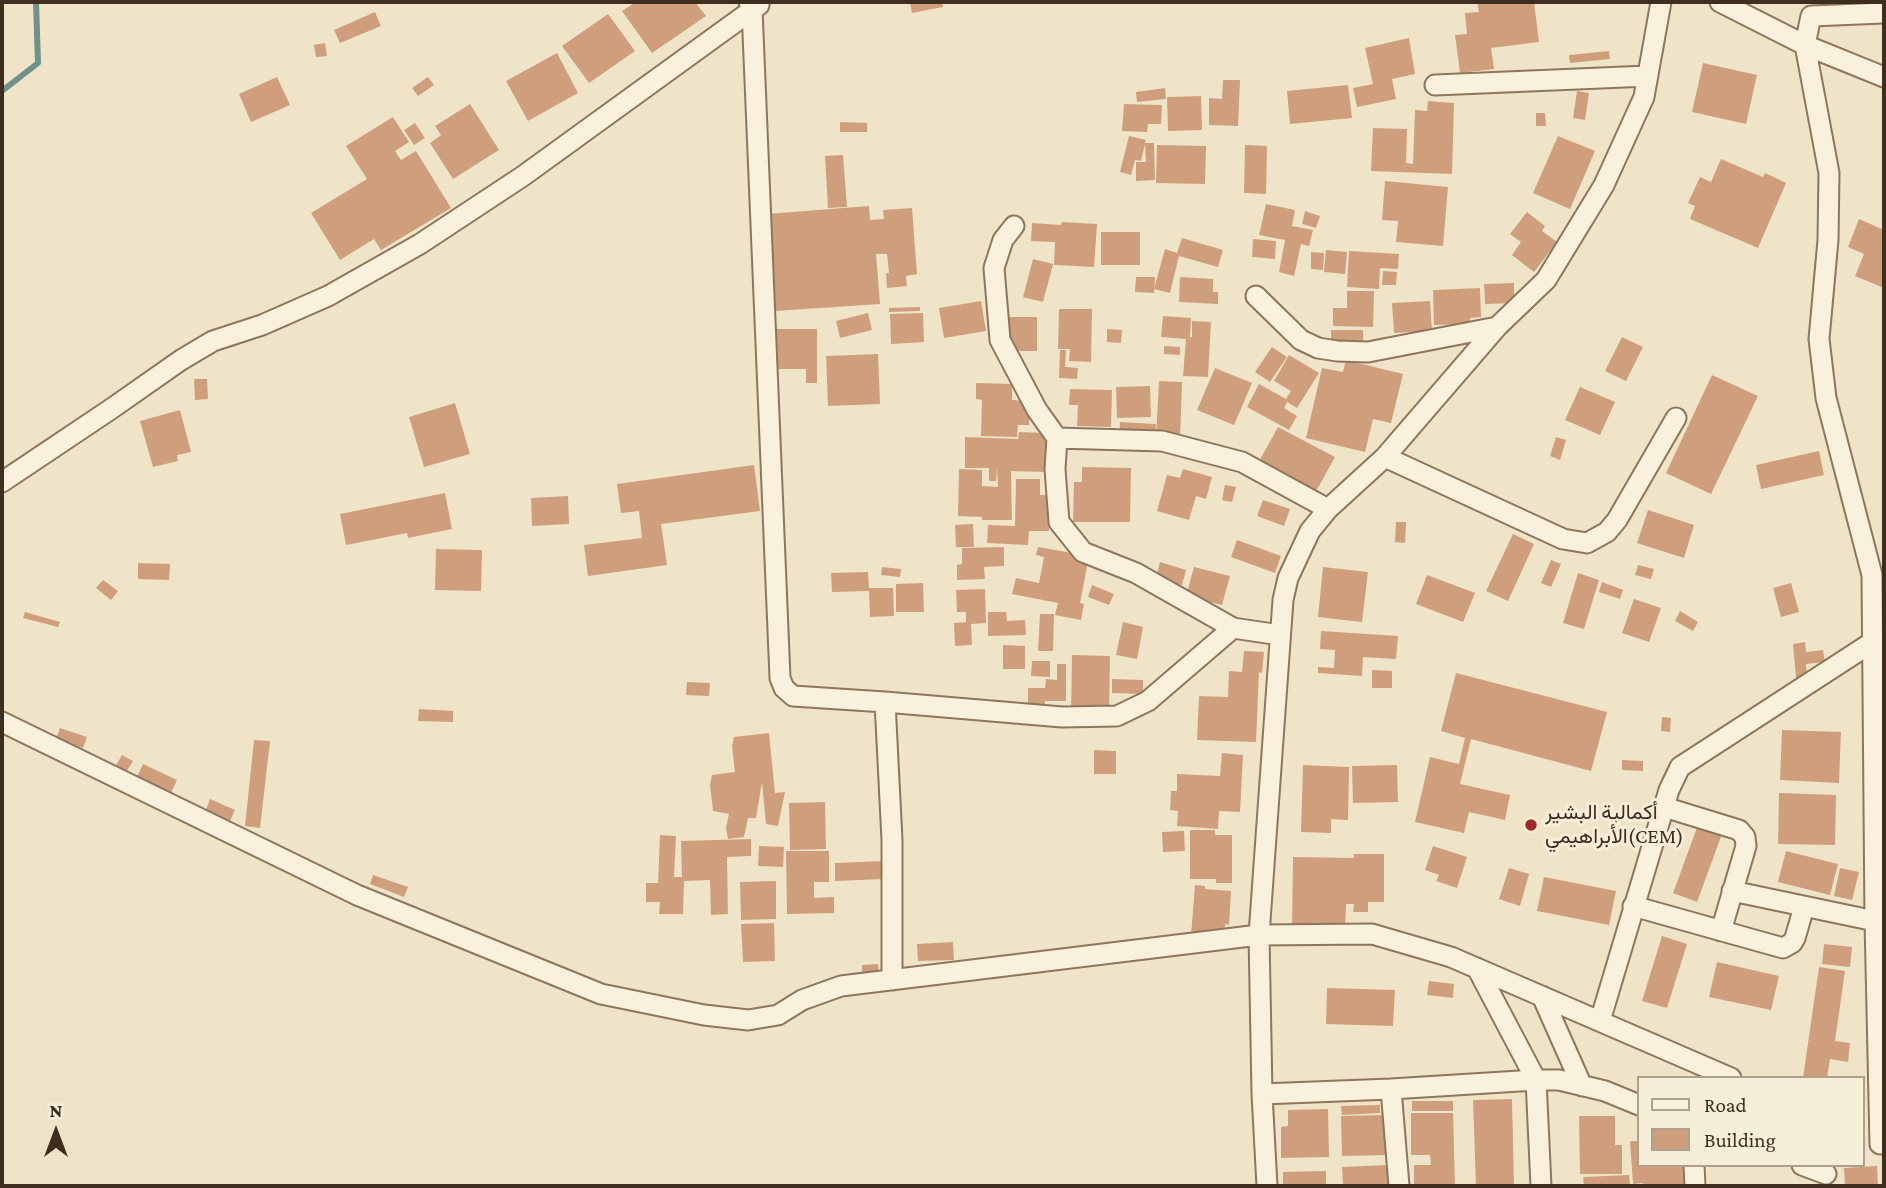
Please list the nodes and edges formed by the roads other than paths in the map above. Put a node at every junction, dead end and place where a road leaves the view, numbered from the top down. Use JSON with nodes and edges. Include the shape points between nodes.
{"nodes":[{"id":1,"x":1661,"y":2,"type":"edge"},
{"id":2,"x":1720,"y":2,"type":"edge"},
{"id":3,"x":755,"y":4,"type":"edge"},
{"id":4,"x":1883,"y":9,"type":"edge"},
{"id":5,"x":1805,"y":45,"type":"junction"},
{"id":6,"x":1648,"y":76,"type":"junction"},
{"id":7,"x":1884,"y":77,"type":"edge"},
{"id":8,"x":1435,"y":85,"type":"dead end"},
{"id":9,"x":1014,"y":226,"type":"dead end"},
{"id":10,"x":1256,"y":296,"type":"dead end"},
{"id":11,"x":1497,"y":327,"type":"junction"},
{"id":12,"x":1676,"y":418,"type":"dead end"},
{"id":13,"x":1056,"y":438,"type":"junction"},
{"id":14,"x":1385,"y":457,"type":"junction"},
{"id":15,"x":2,"y":481,"type":"edge"},
{"id":16,"x":1328,"y":509,"type":"junction"},
{"id":17,"x":1233,"y":628,"type":"junction"},
{"id":18,"x":1280,"y":635,"type":"junction"},
{"id":19,"x":1876,"y":648,"type":"edge"},
{"id":20,"x":885,"y":702,"type":"junction"},
{"id":21,"x":2,"y":722,"type":"edge"},
{"id":22,"x":1664,"y":807,"type":"junction"},
{"id":23,"x":1732,"y":891,"type":"junction"},
{"id":24,"x":1633,"y":906,"type":"junction"},
{"id":25,"x":1804,"y":907,"type":"junction"},
{"id":26,"x":1875,"y":921,"type":"junction"},
{"id":27,"x":1721,"y":931,"type":"junction"},
{"id":28,"x":1259,"y":935,"type":"junction"},
{"id":29,"x":1477,"y":968,"type":"junction"},
{"id":30,"x":892,"y":980,"type":"junction"},
{"id":31,"x":1542,"y":996,"type":"junction"},
{"id":32,"x":1600,"y":1021,"type":"junction"},
{"id":33,"x":1726,"y":1076,"type":"edge"},
{"id":34,"x":1536,"y":1080,"type":"junction"},
{"id":35,"x":1582,"y":1086,"type":"junction"},
{"id":36,"x":1391,"y":1089,"type":"junction"},
{"id":37,"x":1262,"y":1094,"type":"junction"},
{"id":38,"x":1638,"y":1105,"type":"edge"},
{"id":39,"x":1876,"y":1142,"type":"edge"},
{"id":40,"x":1694,"y":1167,"type":"edge"},
{"id":41,"x":1807,"y":1167,"type":"edge"},
{"id":42,"x":1827,"y":1175,"type":"edge"},
{"id":43,"x":1267,"y":1186,"type":"edge"},
{"id":44,"x":1399,"y":1186,"type":"edge"},
{"id":45,"x":1541,"y":1186,"type":"edge"},
{"id":46,"x":1695,"y":1186,"type":"edge"}],
"edges":[{"from":1,"to":6,"type":"street"},
{"from":2,"to":5,"type":"street"},
{"from":3,"to":15,"type":"street","via":[[523,176],[420,244],[328,296],[213,341]]},
{"from":3,"to":20,"type":"street","via":[[780,678],[793,696]]},
{"from":4,"to":5,"type":"street","via":[[1811,16]]},
{"from":5,"to":7,"type":"street"},
{"from":5,"to":19,"type":"street","via":[[1829,173],[1819,339],[1826,398],[1872,575]]},
{"from":6,"to":8,"type":"street"},
{"from":6,"to":11,"type":"street","via":[[1644,97],[1604,185],[1546,280]]},
{"from":9,"to":13,"type":"street","via":[[1003,240],[994,268],[1000,340]]},
{"from":10,"to":11,"type":"street","via":[[1301,340],[1336,351],[1368,352]]},
{"from":11,"to":14,"type":"street"},
{"from":12,"to":14,"type":"street","via":[[1617,520],[1587,543],[1563,539]]},
{"from":13,"to":16,"type":"street","via":[[1163,441],[1242,462]]},
{"from":13,"to":17,"type":"street","via":[[1059,522],[1083,552],[1136,573]]},
{"from":14,"to":16,"type":"street"},
{"from":16,"to":18,"type":"street","via":[[1310,531],[1288,578]]},
{"from":17,"to":18,"type":"street"},
{"from":17,"to":20,"type":"street","via":[[1148,701],[1117,716],[1062,717]]},
{"from":18,"to":28,"type":"street"},
{"from":19,"to":22,"type":"street","via":[[1681,767]]},
{"from":19,"to":26,"type":"street"},
{"from":20,"to":30,"type":"street"},
{"from":21,"to":30,"type":"street","via":[[357,895],[601,994],[748,1020],[778,1015],[841,986]]},
{"from":22,"to":23,"type":"street","via":[[1742,833],[1746,846]]},
{"from":22,"to":24,"type":"street"},
{"from":23,"to":25,"type":"street"},
{"from":23,"to":27,"type":"street"},
{"from":24,"to":27,"type":"street"},
{"from":24,"to":32,"type":"street"},
{"from":25,"to":26,"type":"street"},
{"from":25,"to":27,"type":"street","via":[[1795,938],[1783,948]]},
{"from":26,"to":39,"type":"street"},
{"from":28,"to":29,"type":"street","via":[[1372,934]]},
{"from":28,"to":30,"type":"street"},
{"from":28,"to":37,"type":"street"},
{"from":29,"to":31,"type":"street"},
{"from":29,"to":34,"type":"street"},
{"from":31,"to":32,"type":"street"},
{"from":31,"to":35,"type":"street"},
{"from":32,"to":33,"type":"street"},
{"from":34,"to":35,"type":"street"},
{"from":34,"to":36,"type":"street"},
{"from":34,"to":45,"type":"street"},
{"from":35,"to":38,"type":"street"},
{"from":36,"to":37,"type":"street"},
{"from":36,"to":44,"type":"street"},
{"from":37,"to":43,"type":"street"},
{"from":40,"to":46,"type":"street"},
{"from":41,"to":42,"type":"street"}]}
